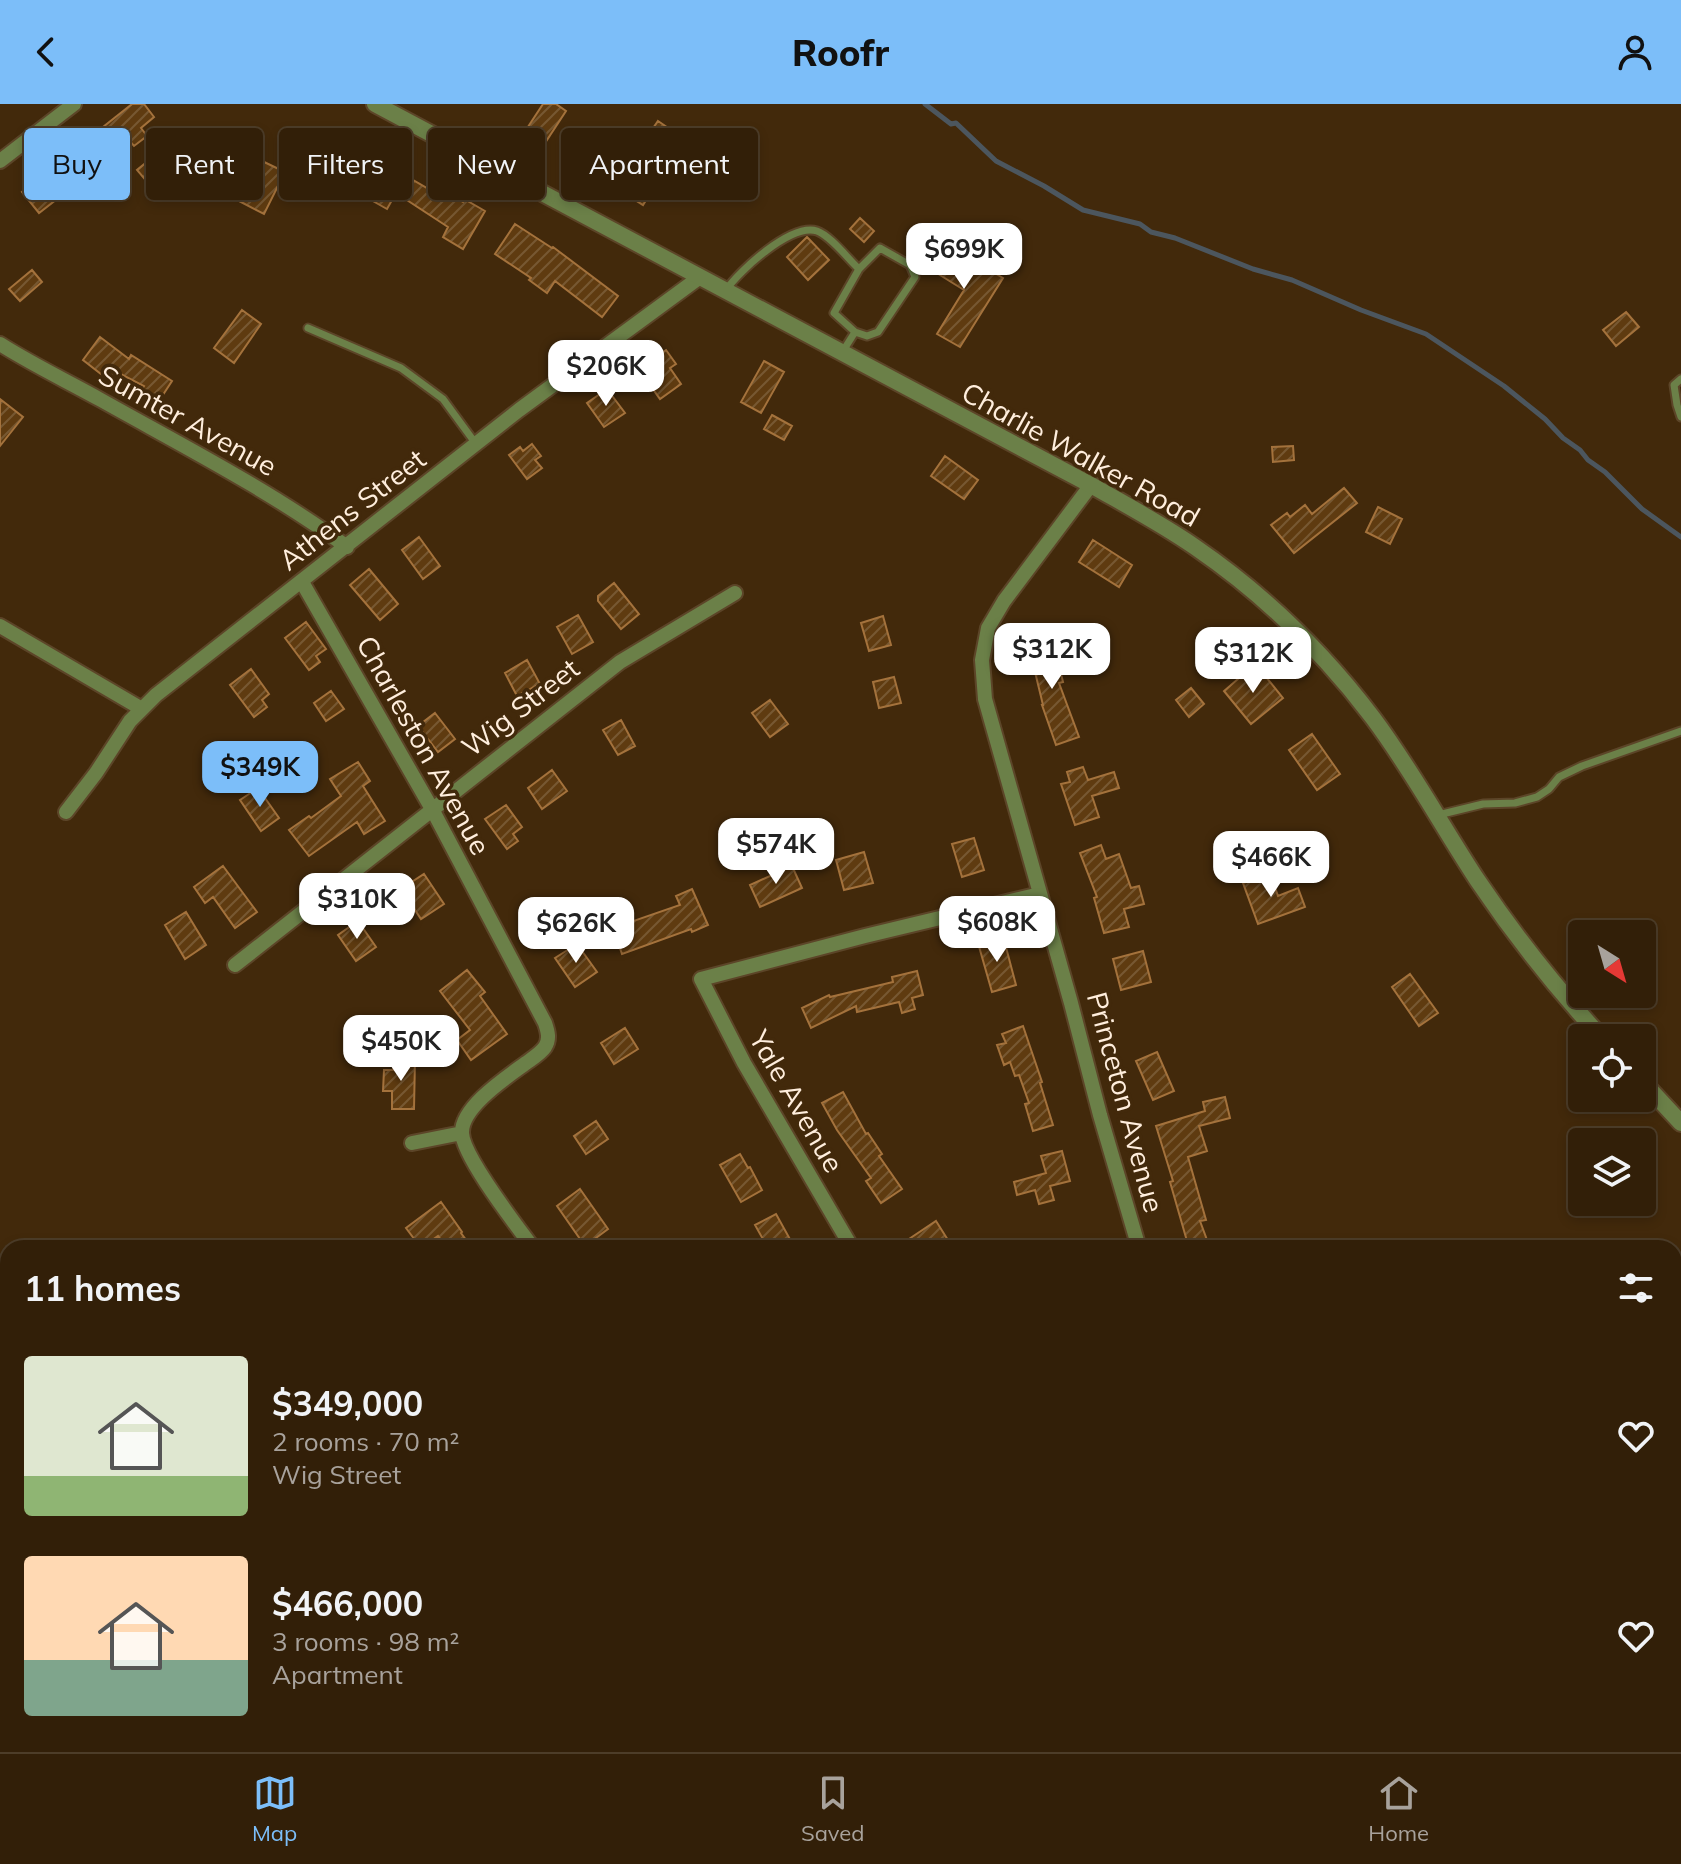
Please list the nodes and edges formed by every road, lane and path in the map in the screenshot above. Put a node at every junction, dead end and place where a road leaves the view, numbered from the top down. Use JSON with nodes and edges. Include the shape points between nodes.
{"nodes":[{"id":1,"x":74,"y":104,"type":"edge"},
{"id":2,"x":375,"y":104,"type":"edge"},
{"id":3,"x":0,"y":161,"type":"edge"},
{"id":4,"x":859,"y":269,"type":"junction"},
{"id":5,"x":700,"y":277,"type":"junction"},
{"id":6,"x":725,"y":290,"type":"junction"},
{"id":7,"x":308,"y":328,"type":"dead end"},
{"id":8,"x":855,"y":332,"type":"junction"},
{"id":9,"x":0,"y":344,"type":"edge"},
{"id":10,"x":842,"y":353,"type":"junction"},
{"id":11,"x":1681,"y":379,"type":"edge"},
{"id":12,"x":1681,"y":417,"type":"edge"},
{"id":13,"x":476,"y":444,"type":"junction"},
{"id":14,"x":1091,"y":485,"type":"junction"},
{"id":15,"x":347,"y":547,"type":"junction"},
{"id":16,"x":302,"y":582,"type":"junction"},
{"id":17,"x":735,"y":593,"type":"dead end"},
{"id":18,"x":0,"y":626,"type":"edge"},
{"id":19,"x":142,"y":709,"type":"junction"},
{"id":20,"x":1681,"y":731,"type":"edge"},
{"id":21,"x":432,"y":809,"type":"junction"},
{"id":22,"x":66,"y":812,"type":"dead end"},
{"id":23,"x":1437,"y":815,"type":"junction"},
{"id":24,"x":1040,"y":894,"type":"junction"},
{"id":25,"x":235,"y":965,"type":"dead end"},
{"id":26,"x":1590,"y":1024,"type":"edge"},
{"id":27,"x":1656,"y":1096,"type":"edge"},
{"id":28,"x":1681,"y":1123,"type":"edge"},
{"id":29,"x":462,"y":1133,"type":"junction"},
{"id":30,"x":412,"y":1143,"type":"dead end"},
{"id":31,"x":527,"y":1240,"type":"edge"},
{"id":32,"x":847,"y":1240,"type":"edge"},
{"id":33,"x":1136,"y":1240,"type":"edge"}],
"edges":[{"from":1,"to":3,"type":"street"},
{"from":2,"to":5,"type":"street","name":"Charlie Walker Road"},
{"from":4,"to":6,"type":"lane","via":[[826,237],[805,231],[756,258]]},
{"from":4,"to":8,"type":"lane","via":[[834,313]]},
{"from":4,"to":8,"type":"lane","via":[[880,248],[910,265],[915,277],[878,332]]},
{"from":5,"to":6,"type":"street","name":"Charlie Walker Road"},
{"from":5,"to":13,"type":"street","name":"Athens Street"},
{"from":6,"to":10,"type":"street","name":"Charlie Walker Road"},
{"from":7,"to":13,"type":"lane","via":[[401,368],[443,399]]},
{"from":8,"to":10,"type":"lane"},
{"from":9,"to":15,"type":"street","name":"Sumter Avenue","via":[[305,516]]},
{"from":10,"to":14,"type":"street","name":"Charlie Walker Road"},
{"from":11,"to":12,"type":"lane","via":[[1674,385]]},
{"from":13,"to":15,"type":"street","name":"Athens Street"},
{"from":14,"to":23,"type":"street","name":"Charlie Walker Road","via":[[1194,546],[1278,614],[1373,718]]},
{"from":14,"to":24,"type":"street","name":"Princeton Avenue","via":[[1004,601],[984,642],[985,699]]},
{"from":15,"to":16,"type":"street","name":"Athens Street"},
{"from":16,"to":19,"type":"street","name":"Athens Street"},
{"from":16,"to":21,"type":"street","name":"Charleston Avenue"},
{"from":17,"to":21,"type":"street","name":"Wig Street","via":[[620,662]]},
{"from":18,"to":19,"type":"street"},
{"from":19,"to":22,"type":"street","name":"Athens Street"},
{"from":20,"to":23,"type":"lane","via":[[1582,766],[1537,797]]},
{"from":21,"to":25,"type":"street","name":"Wig Street"},
{"from":21,"to":29,"type":"street","name":"Charleston Avenue","via":[[549,1037],[544,1049],[485,1094],[464,1120]]},
{"from":23,"to":26,"type":"street","name":"Charlie Walker Road","via":[[1526,948]]},
{"from":24,"to":32,"type":"street","name":"Yale Avenue","via":[[701,979]]},
{"from":24,"to":33,"type":"street","name":"Princeton Avenue"},
{"from":27,"to":28,"type":"street"},
{"from":29,"to":30,"type":"street"},
{"from":29,"to":31,"type":"street","via":[[483,1177]]}]}
